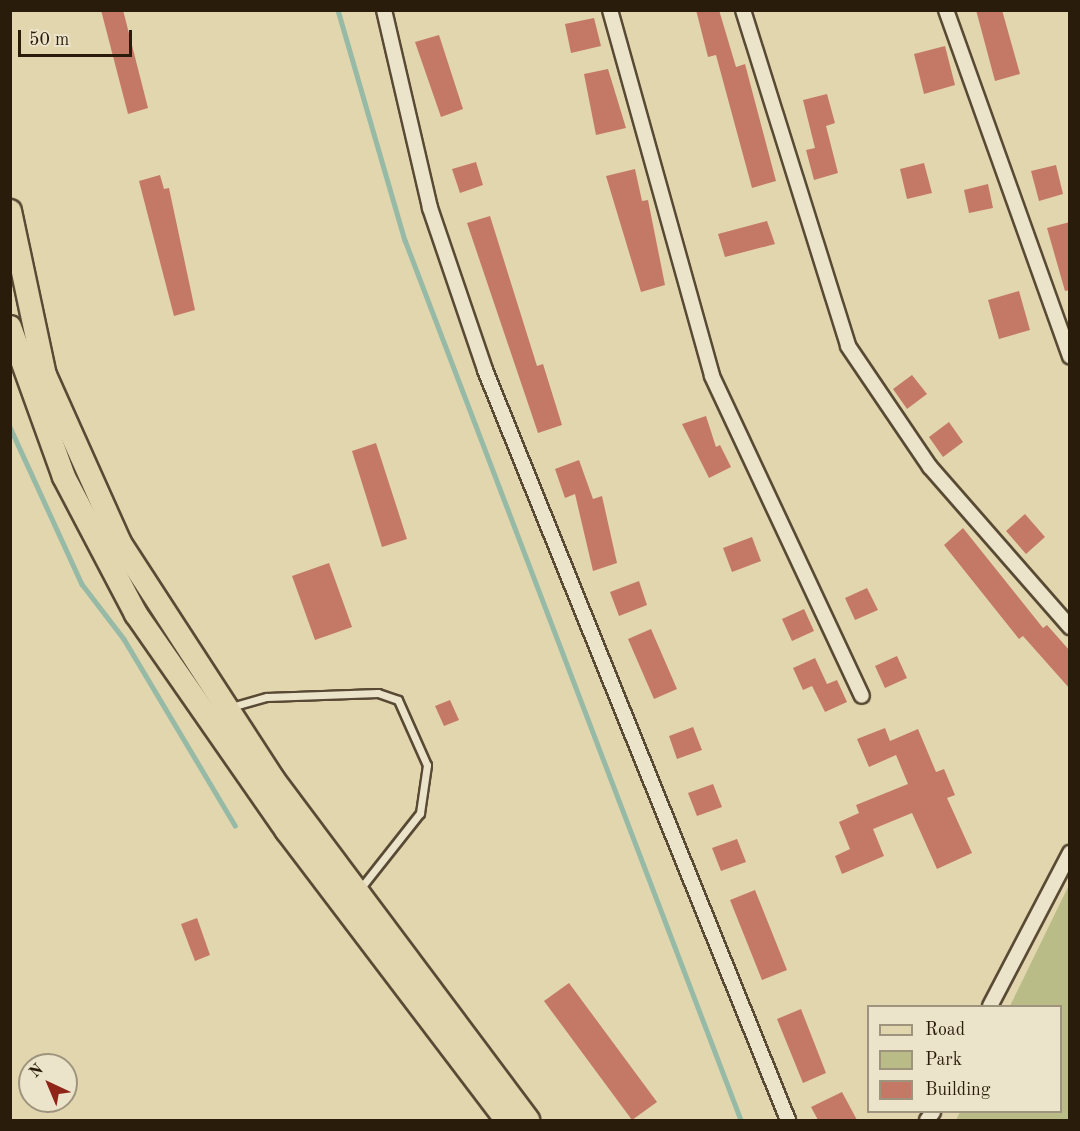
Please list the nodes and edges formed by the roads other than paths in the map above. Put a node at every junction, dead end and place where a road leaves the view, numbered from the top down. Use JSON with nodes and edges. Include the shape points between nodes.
{"nodes":[{"id":1,"x":384,"y":10,"type":"edge"},
{"id":2,"x":610,"y":10,"type":"edge"},
{"id":3,"x":742,"y":10,"type":"edge"},
{"id":4,"x":946,"y":10,"type":"edge"},
{"id":5,"x":10,"y":211,"type":"edge"},
{"id":6,"x":10,"y":327,"type":"edge"},
{"id":7,"x":1070,"y":356,"type":"edge"},
{"id":8,"x":1070,"y":627,"type":"edge"},
{"id":9,"x":862,"y":696,"type":"dead end"},
{"id":10,"x":228,"y":708,"type":"junction"},
{"id":11,"x":1070,"y":853,"type":"edge"},
{"id":12,"x":360,"y":889,"type":"junction"},
{"id":13,"x":991,"y":1005,"type":"edge"},
{"id":14,"x":506,"y":1120,"type":"edge"},
{"id":15,"x":528,"y":1120,"type":"edge"},
{"id":16,"x":788,"y":1120,"type":"edge"}],
"edges":[{"from":1,"to":16,"type":"street","via":[[430,208],[485,369]]},
{"from":2,"to":9,"type":"street","via":[[712,376]]},
{"from":3,"to":8,"type":"street","via":[[848,346],[930,467]]},
{"from":4,"to":7,"type":"street"},
{"from":5,"to":10,"type":"main road","via":[[45,375],[92,488],[160,613]]},
{"from":6,"to":14,"type":"main road","via":[[64,477],[136,614],[286,831]]},
{"from":10,"to":12,"type":"main road","via":[[273,778]]},
{"from":10,"to":12,"type":"lane","via":[[267,697],[378,693],[399,700],[427,765],[420,813]]},
{"from":11,"to":13,"type":"street"},
{"from":12,"to":15,"type":"main road"}]}
